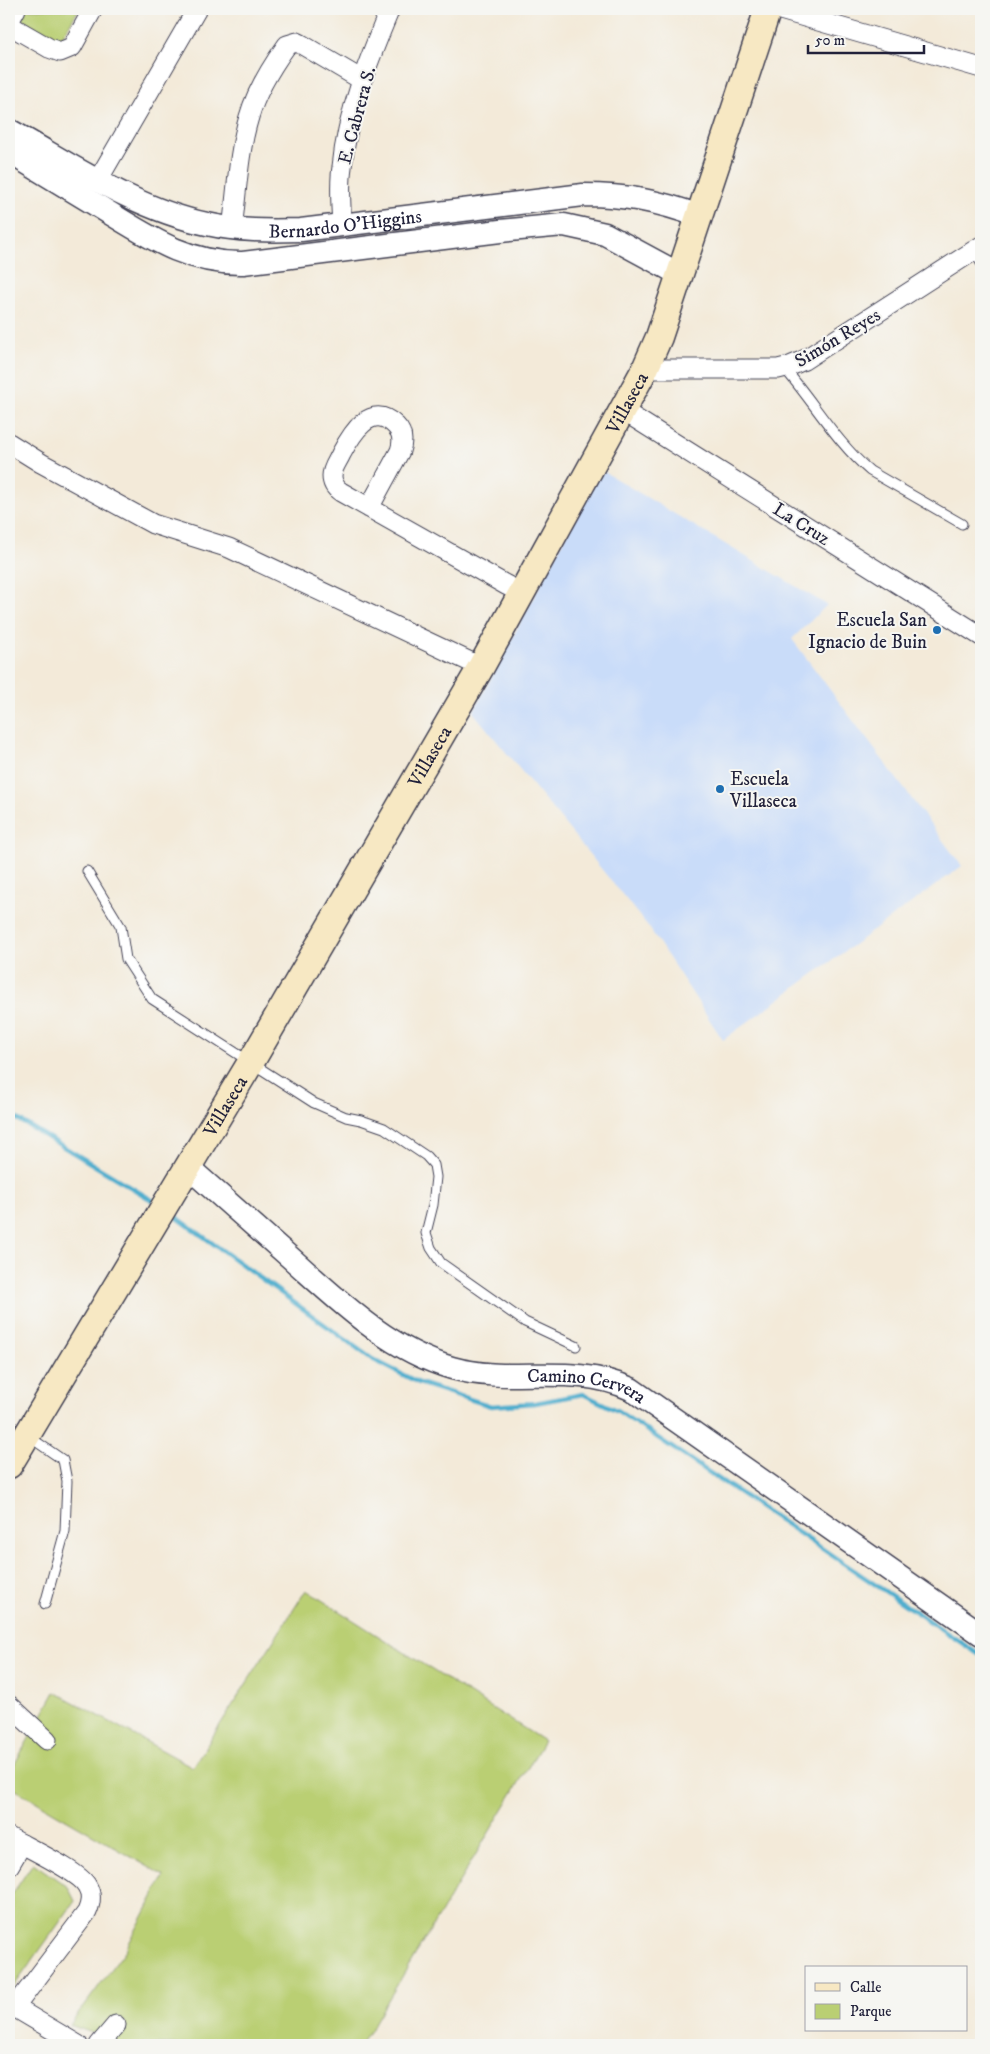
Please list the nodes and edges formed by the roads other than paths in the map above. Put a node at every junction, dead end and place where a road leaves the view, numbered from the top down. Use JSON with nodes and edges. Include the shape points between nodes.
{"nodes":[{"id":1,"x":16,"y":9,"type":"edge"},
{"id":2,"x":94,"y":9,"type":"edge"},
{"id":3,"x":197,"y":9,"type":"edge"},
{"id":4,"x":390,"y":9,"type":"edge"},
{"id":5,"x":768,"y":9,"type":"edge"},
{"id":6,"x":777,"y":9,"type":"edge"},
{"id":7,"x":9,"y":23,"type":"edge"},
{"id":8,"x":981,"y":68,"type":"edge"},
{"id":9,"x":362,"y":80,"type":"junction"},
{"id":10,"x":9,"y":130,"type":"edge"},
{"id":11,"x":9,"y":152,"type":"edge"},
{"id":12,"x":98,"y":180,"type":"junction"},
{"id":13,"x":699,"y":216,"type":"junction"},
{"id":14,"x":342,"y":225,"type":"junction"},
{"id":15,"x":232,"y":229,"type":"junction"},
{"id":16,"x":301,"y":230,"type":"junction"},
{"id":17,"x":979,"y":254,"type":"edge"},
{"id":18,"x":305,"y":256,"type":"junction"},
{"id":19,"x":680,"y":274,"type":"junction"},
{"id":20,"x":784,"y":368,"type":"junction"},
{"id":21,"x":645,"y":369,"type":"junction"},
{"id":22,"x":622,"y":410,"type":"junction"},
{"id":23,"x":9,"y":442,"type":"edge"},
{"id":24,"x":369,"y":508,"type":"junction"},
{"id":25,"x":962,"y":524,"type":"dead end"},
{"id":26,"x":522,"y":594,"type":"junction"},
{"id":27,"x":981,"y":636,"type":"edge"},
{"id":28,"x":481,"y":667,"type":"junction"},
{"id":29,"x":87,"y":871,"type":"dead end"},
{"id":30,"x":251,"y":1062,"type":"junction"},
{"id":31,"x":188,"y":1167,"type":"junction"},
{"id":32,"x":576,"y":1346,"type":"dead end"},
{"id":33,"x":27,"y":1435,"type":"junction"},
{"id":34,"x":9,"y":1465,"type":"edge"},
{"id":35,"x":45,"y":1604,"type":"dead end"},
{"id":36,"x":981,"y":1634,"type":"edge"},
{"id":37,"x":9,"y":1705,"type":"edge"},
{"id":38,"x":47,"y":1740,"type":"dead end"},
{"id":39,"x":15,"y":1841,"type":"edge"},
{"id":40,"x":9,"y":1866,"type":"edge"},
{"id":41,"x":12,"y":2006,"type":"edge"},
{"id":42,"x":116,"y":2025,"type":"dead end"},
{"id":43,"x":78,"y":2045,"type":"edge"},
{"id":44,"x":99,"y":2045,"type":"edge"}],
"edges":[{"from":1,"to":7,"type":"street"},
{"from":2,"to":7,"type":"street","via":[[72,46],[60,52]]},
{"from":3,"to":12,"type":"street"},
{"from":4,"to":9,"type":"street","name":"E. Cabrera S."},
{"from":5,"to":13,"type":"main road","name":"Villaseca"},
{"from":6,"to":8,"type":"street"},
{"from":9,"to":14,"type":"street","name":"E. Cabrera S.","via":[[342,167]]},
{"from":9,"to":15,"type":"street","via":[[301,44],[287,45],[249,115]]},
{"from":10,"to":12,"type":"street","name":"Bernardo O'Higgins"},
{"from":11,"to":18,"type":"street","name":"Bernardo O'Higgins","via":[[153,239],[186,255],[229,263]]},
{"from":12,"to":15,"type":"street","name":"Bernardo O'Higgins","via":[[160,210]]},
{"from":13,"to":14,"type":"street","name":"Bernardo O'Higgins","via":[[642,199],[583,195]]},
{"from":13,"to":19,"type":"main road","name":"Villaseca"},
{"from":14,"to":16,"type":"street","name":"Bernardo O'Higgins"},
{"from":15,"to":16,"type":"street","name":"Bernardo O'Higgins"},
{"from":16,"to":18,"type":"street"},
{"from":17,"to":20,"type":"street","name":"Simón Reyes","via":[[804,360]]},
{"from":18,"to":19,"type":"street","name":"Bernardo O'Higgins","via":[[564,226],[605,234]]},
{"from":19,"to":21,"type":"main road","name":"Villaseca"},
{"from":20,"to":21,"type":"street","name":"Simón Reyes"},
{"from":20,"to":25,"type":"lane","via":[[862,464]]},
{"from":21,"to":22,"type":"main road","name":"Villaseca"},
{"from":22,"to":26,"type":"main road","name":"Villaseca"},
{"from":22,"to":27,"type":"street","name":"La Cruz"},
{"from":23,"to":28,"type":"street","via":[[153,524],[229,548]]},
{"from":24,"to":24,"type":"street","via":[[337,489],[332,473],[357,428],[377,418],[394,424],[402,441],[400,451]]},
{"from":24,"to":26,"type":"street"},
{"from":26,"to":28,"type":"main road","name":"Villaseca"},
{"from":28,"to":30,"type":"main road","name":"Villaseca"},
{"from":29,"to":30,"type":"lane","via":[[121,927],[126,959],[152,999]]},
{"from":30,"to":31,"type":"main road","name":"Villaseca"},
{"from":30,"to":32,"type":"lane","via":[[314,1103],[384,1128],[426,1156],[434,1165],[436,1177],[426,1233],[431,1248],[442,1263],[525,1322]]},
{"from":31,"to":33,"type":"main road","name":"Villaseca"},
{"from":31,"to":36,"type":"street","name":"Camino Cervera","via":[[345,1306],[406,1348],[436,1362],[468,1371],[502,1375],[579,1374],[606,1379],[631,1389]]},
{"from":33,"to":34,"type":"main road","name":"Villaseca"},
{"from":33,"to":35,"type":"lane","via":[[63,1460],[67,1481],[65,1531]]},
{"from":37,"to":38,"type":"street"},
{"from":39,"to":40,"type":"street"},
{"from":39,"to":41,"type":"street","via":[[83,1880],[91,1898],[87,1912]]},
{"from":41,"to":43,"type":"street"},
{"from":42,"to":44,"type":"street"}]}
